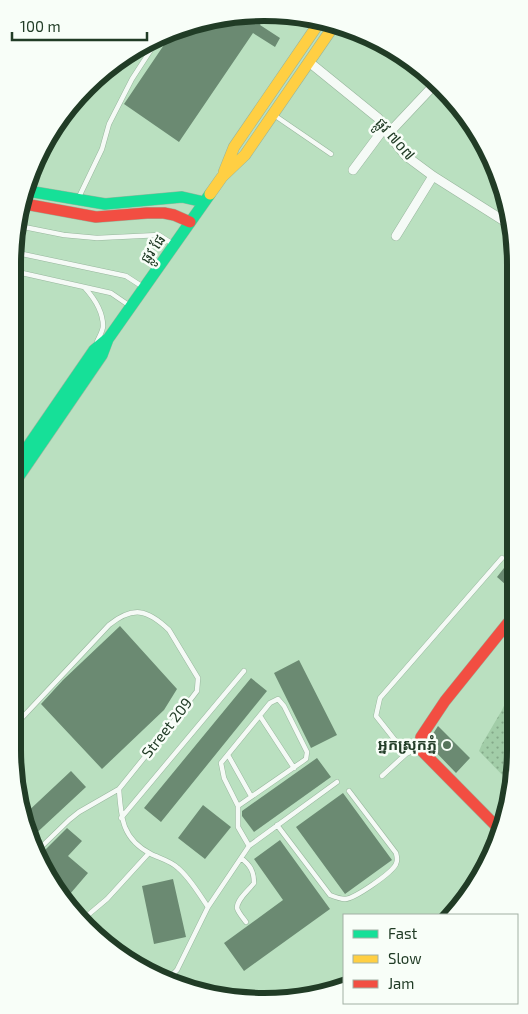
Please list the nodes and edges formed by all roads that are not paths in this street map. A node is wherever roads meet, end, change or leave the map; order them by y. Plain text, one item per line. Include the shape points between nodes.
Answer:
1 (316, 27) edge
2 (330, 31) edge
3 (151, 49) edge
4 (309, 62) junction
5 (431, 88) edge
6 (273, 114) junction
7 (387, 131) junction
8 (331, 154) dead end
9 (353, 170) dead end
10 (433, 176) junction
11 (222, 177) junction
12 (32, 192) edge
13 (78, 200) junction
14 (204, 202) junction
15 (29, 205) edge
16 (503, 220) edge
17 (190, 222) junction
18 (24, 227) edge
19 (396, 236) dead end
20 (174, 245) junction
21 (22, 254) edge
22 (21, 274) edge
23 (84, 287) junction
24 (144, 288) junction
25 (131, 306) junction
26 (108, 339) junction
27 (94, 350) junction
28 (21, 456) edge
29 (21, 473) edge
30 (502, 558) dead end
31 (507, 623) edge
32 (244, 671) dead end
33 (260, 716) junction
34 (21, 719) edge
35 (419, 748) junction
36 (406, 754) junction
37 (228, 755) junction
38 (294, 768) junction
39 (382, 776) dead end
40 (337, 782) dead end
41 (119, 789) junction
42 (349, 791) dead end
43 (251, 796) junction
44 (238, 806) junction
45 (121, 818) junction
46 (277, 825) junction
47 (495, 825) edge
48 (249, 846) junction
49 (42, 847) edge
50 (148, 853) junction
51 (241, 858) junction
52 (208, 907) junction
53 (87, 916) edge
54 (246, 922) dead end
55 (172, 975) edge

1 - 11 main road, ផ្លូវ ផែ via 234,146
2 - 4 main road, ផ្លូវ ផែ
3 - 13 lane via 132,78 109,124 102,148
4 - 6 main road, ផ្លូវ ផែ
4 - 7 street, ផ្លូវ ៧០៧ via 378,118
5 - 7 street
6 - 8 lane
6 - 11 main road, ផ្លូវ ផែ via 245,155
7 - 9 street
7 - 10 street, ផ្លូវ ៧០៧ via 406,156
10 - 16 street, ផ្លូវ ៧០៧
10 - 19 street
11 - 14 main road, ផ្លូវ ផែ
12 - 13 main road
13 - 14 main road via 106,204 182,197
14 - 17 main road, ផ្លូវ ផែ
15 - 17 main road via 106,218 165,213
17 - 20 main road, ផ្លូវ ផែ
18 - 20 lane via 97,238 158,235
20 - 24 main road, ផ្លូវ ផែ
21 - 24 lane via 126,276
22 - 23 lane
23 - 25 lane via 111,293
23 - 27 lane via 94,299 103,327
24 - 25 main road, ផ្លូវ ផែ
25 - 26 main road, ផ្លូវ ផែ
26 - 27 main road, ផ្លូវ ផែ
26 - 29 main road, ផ្លូវ ផែ via 102,356
27 - 28 main road, ផ្លូវ ផែ
30 - 36 lane via 380,698 376,716
31 - 35 main road via 444,701 421,737
32 - 45 lane
33 - 37 lane
33 - 38 lane
33 - 38 lane via 270,703 278,699 284,706 307,752 306,759
34 - 41 lane, Street 209 via 117,619 127,613 140,612 155,619 169,630 198,678 196,691
35 - 36 lane
35 - 47 main road
36 - 39 lane
37 - 43 lane
37 - 44 lane via 221,763 224,778
38 - 43 lane
40 - 46 lane
41 - 45 lane
41 - 49 lane via 79,812
42 - 46 lane via 396,853 397,860 395,866 376,883 347,899 330,895
43 - 44 lane
44 - 48 lane via 238,827
45 - 50 lane via 132,841
46 - 48 lane
48 - 51 lane
50 - 52 lane via 177,866
50 - 53 lane via 108,900
51 - 52 lane
51 - 54 lane via 252,869 254,879 237,906
52 - 55 lane

